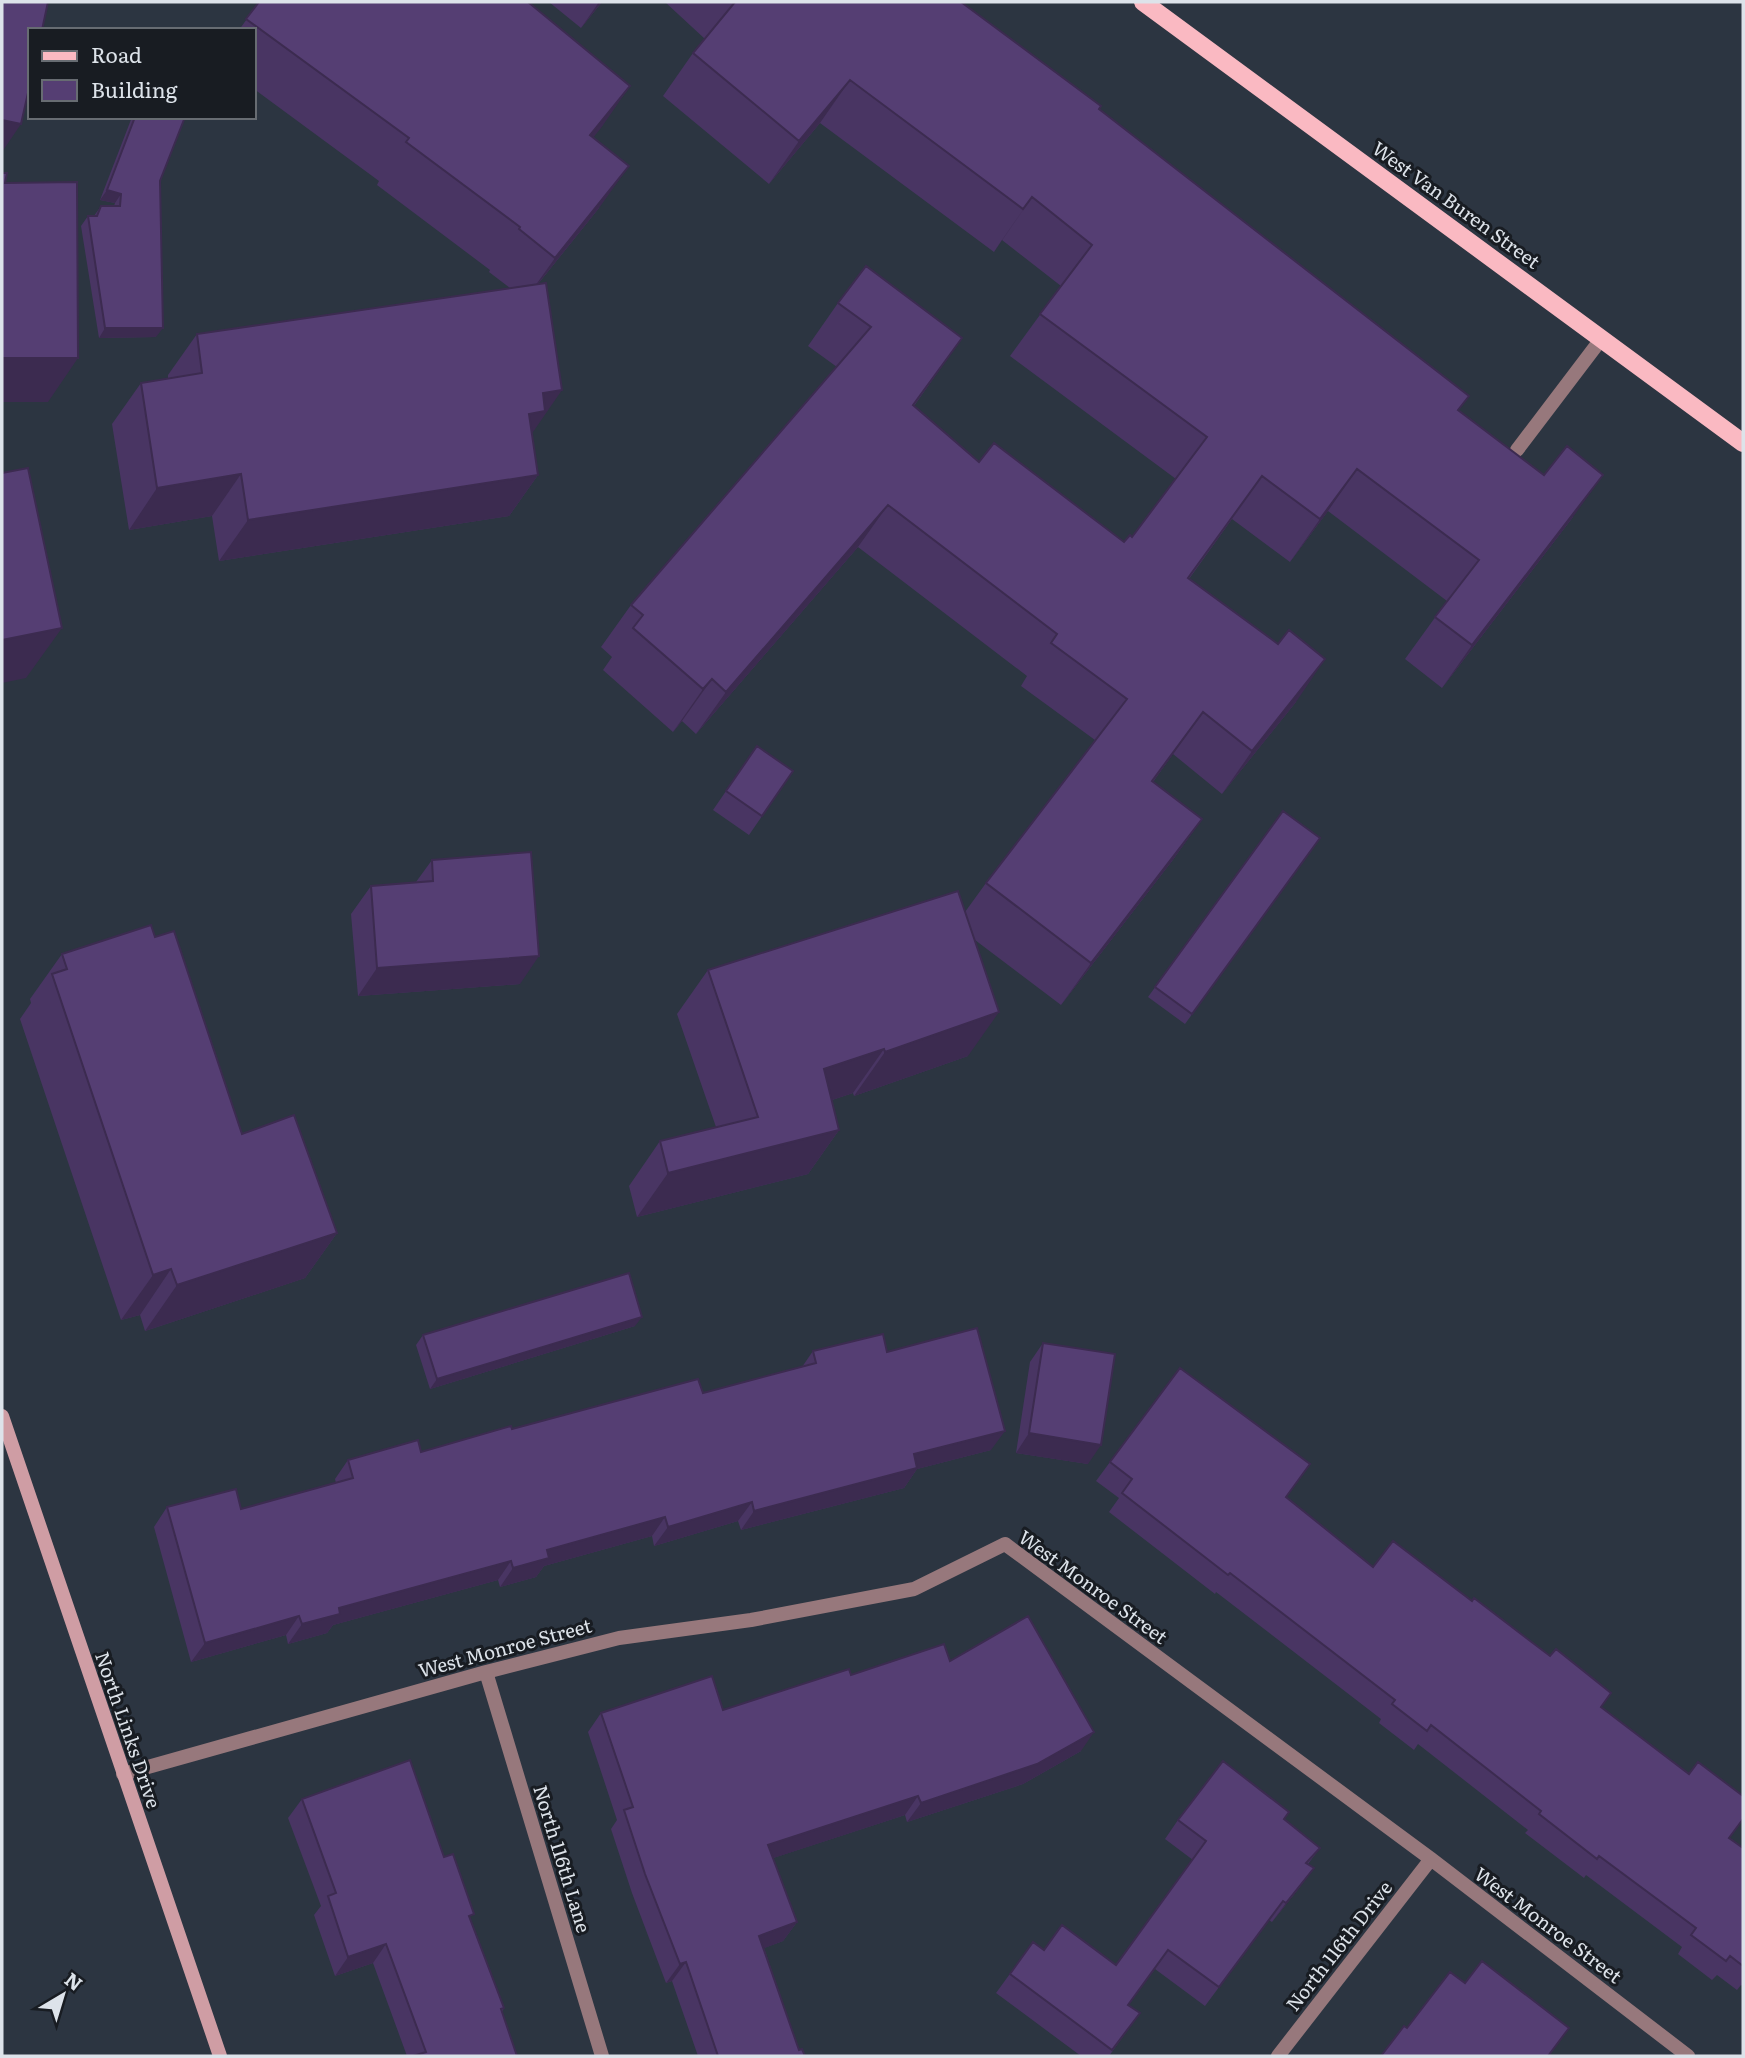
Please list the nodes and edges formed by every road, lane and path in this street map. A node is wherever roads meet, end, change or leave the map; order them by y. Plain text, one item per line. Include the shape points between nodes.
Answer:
1 (1143, 2) edge
2 (1602, 338) junction
3 (1743, 443) edge
4 (1517, 450) dead end
5 (2, 1416) edge
6 (486, 1672) junction
7 (123, 1774) junction
8 (1431, 1859) junction
9 (220, 2056) edge
10 (602, 2056) edge
11 (1278, 2056) edge
12 (1688, 2056) edge

1 - 2 main road, West Van Buren Street
2 - 3 main road, West Van Buren Street
2 - 4 street
5 - 7 street, North Links Drive
6 - 7 street, West Monroe Street
6 - 8 street, West Monroe Street via 619,1638 751,1620 914,1589 1005,1544
6 - 10 street, North 116th Lane
7 - 9 street, North Links Drive
8 - 11 street, North 116th Drive
8 - 12 street, West Monroe Street

